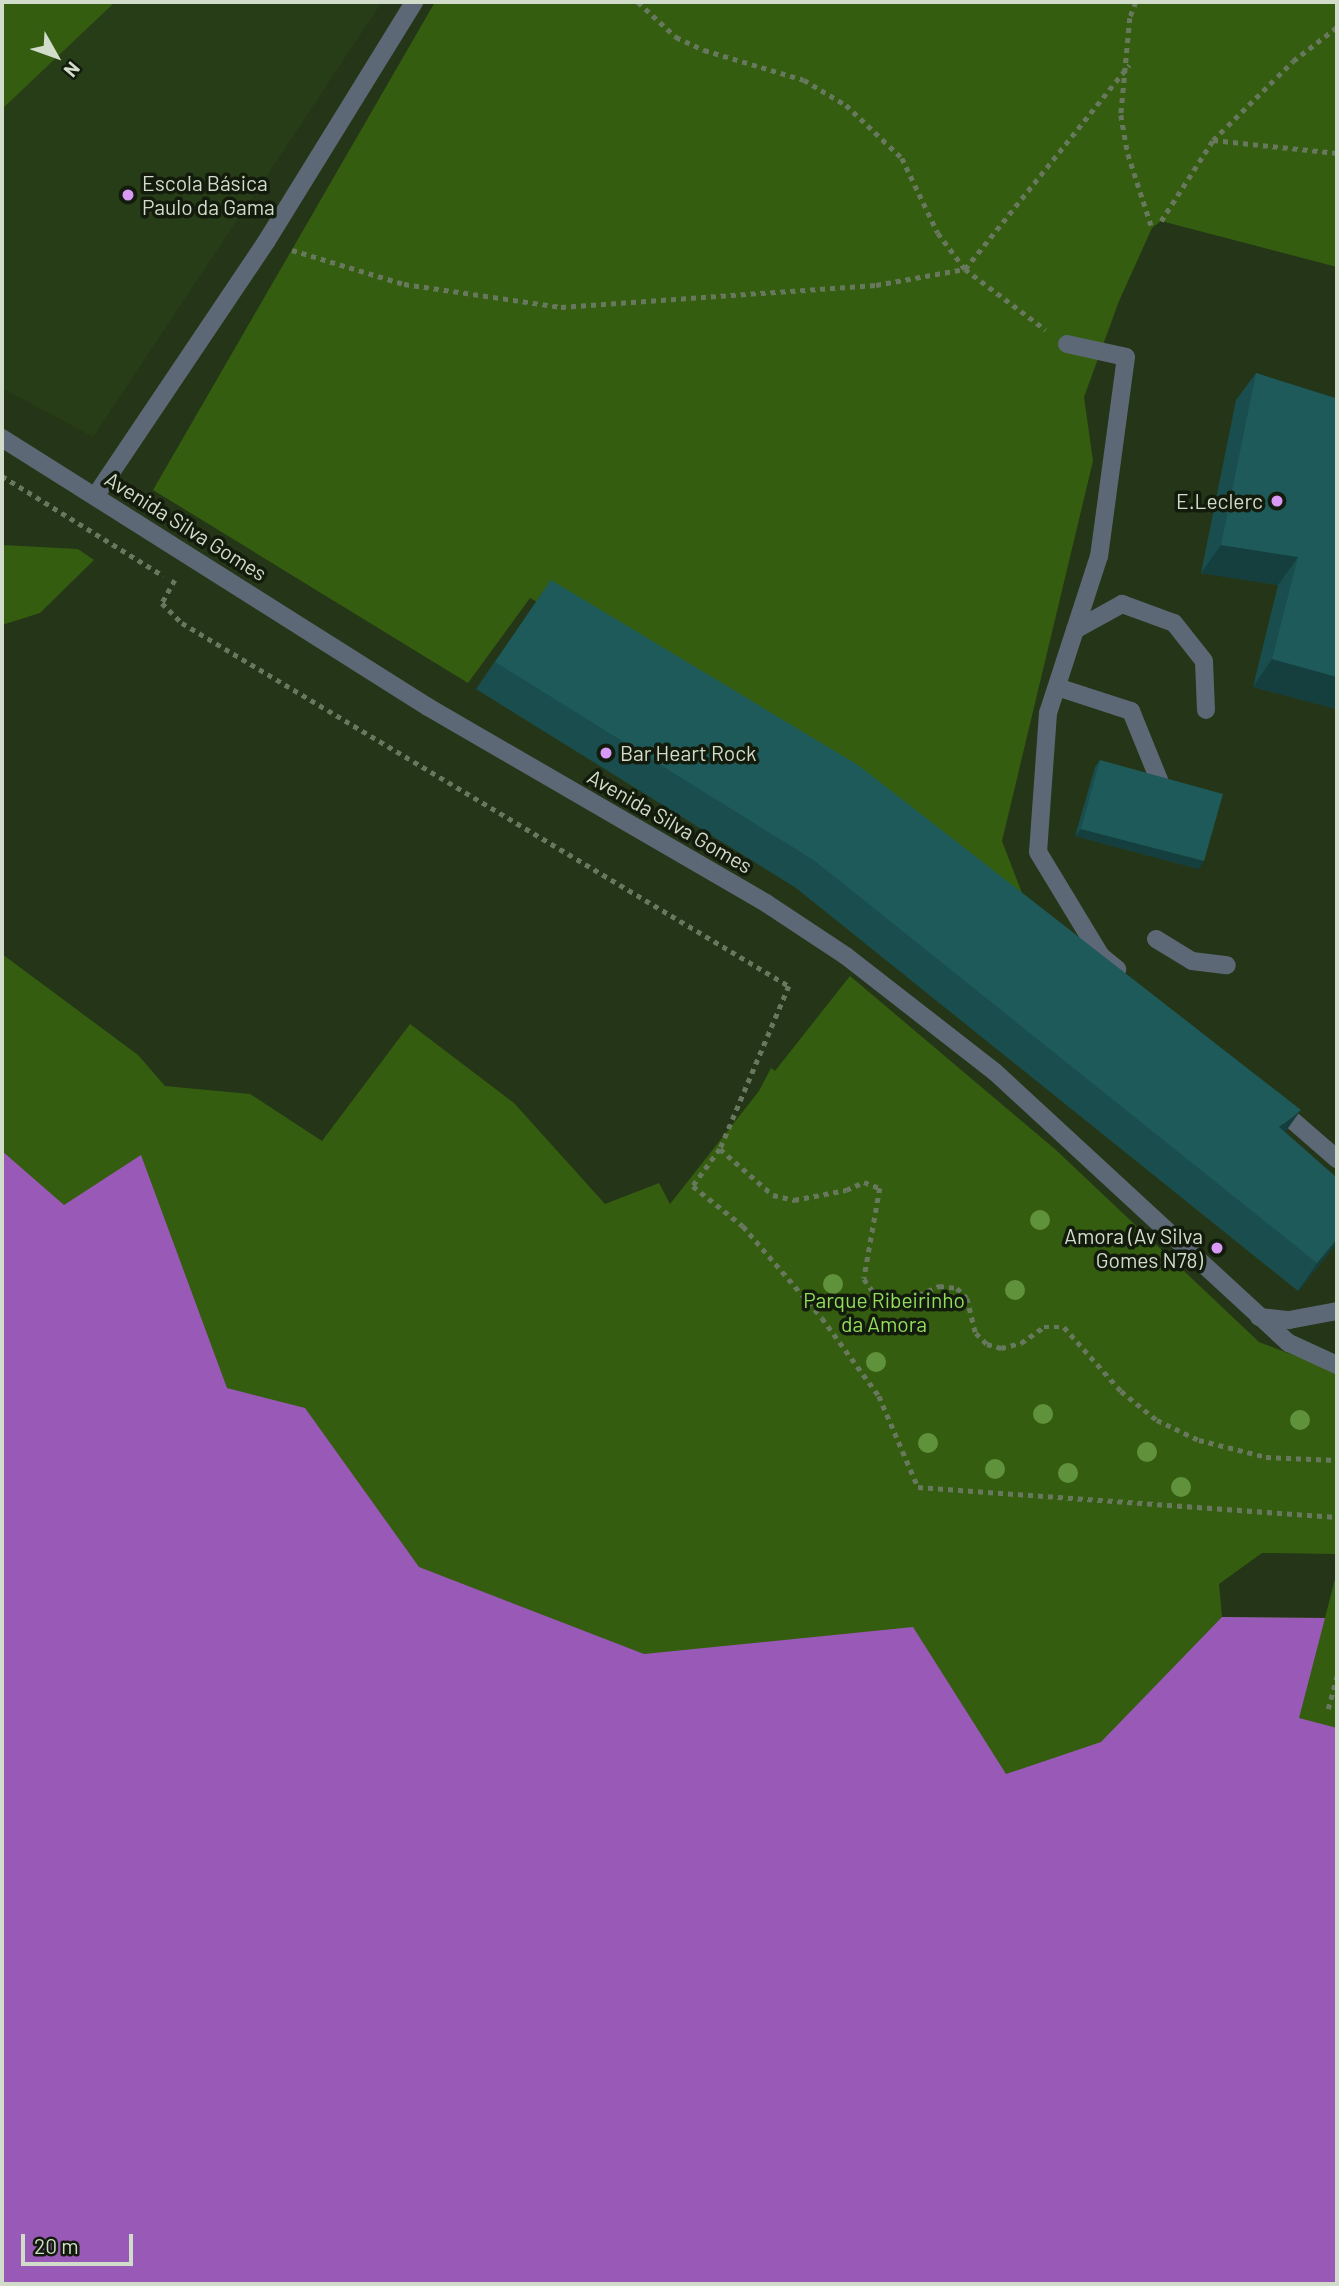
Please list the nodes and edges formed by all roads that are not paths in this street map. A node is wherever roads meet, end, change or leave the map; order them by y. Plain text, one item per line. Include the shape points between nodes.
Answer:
1 (414, 2) edge
2 (1067, 344) road end
3 (2, 438) edge
4 (96, 495) junction
5 (1075, 630) junction
6 (1057, 687) junction
7 (1206, 710) dead end
8 (1173, 814) edge
9 (1156, 939) dead end
10 (1227, 965) dead end
11 (1129, 980) edge
12 (1264, 1095) edge
13 (1337, 1159) edge
14 (1337, 1311) edge
15 (1259, 1317) junction
16 (1337, 1365) edge

1 - 4 street via 266,242
2 - 5 street via 1126,357 1099,556
3 - 4 street, Avenida Silva Gomes
4 - 15 street, Avenida Silva Gomes via 428,707 766,903 846,956 995,1072
5 - 6 street
5 - 7 street via 1122,604 1174,622 1204,661
6 - 8 street via 1131,711
6 - 11 street via 1048,713 1038,852 1101,956
9 - 10 street via 1192,961
12 - 13 street
14 - 15 street via 1289,1320
15 - 16 street, Avenida Silva Gomes via 1289,1343

